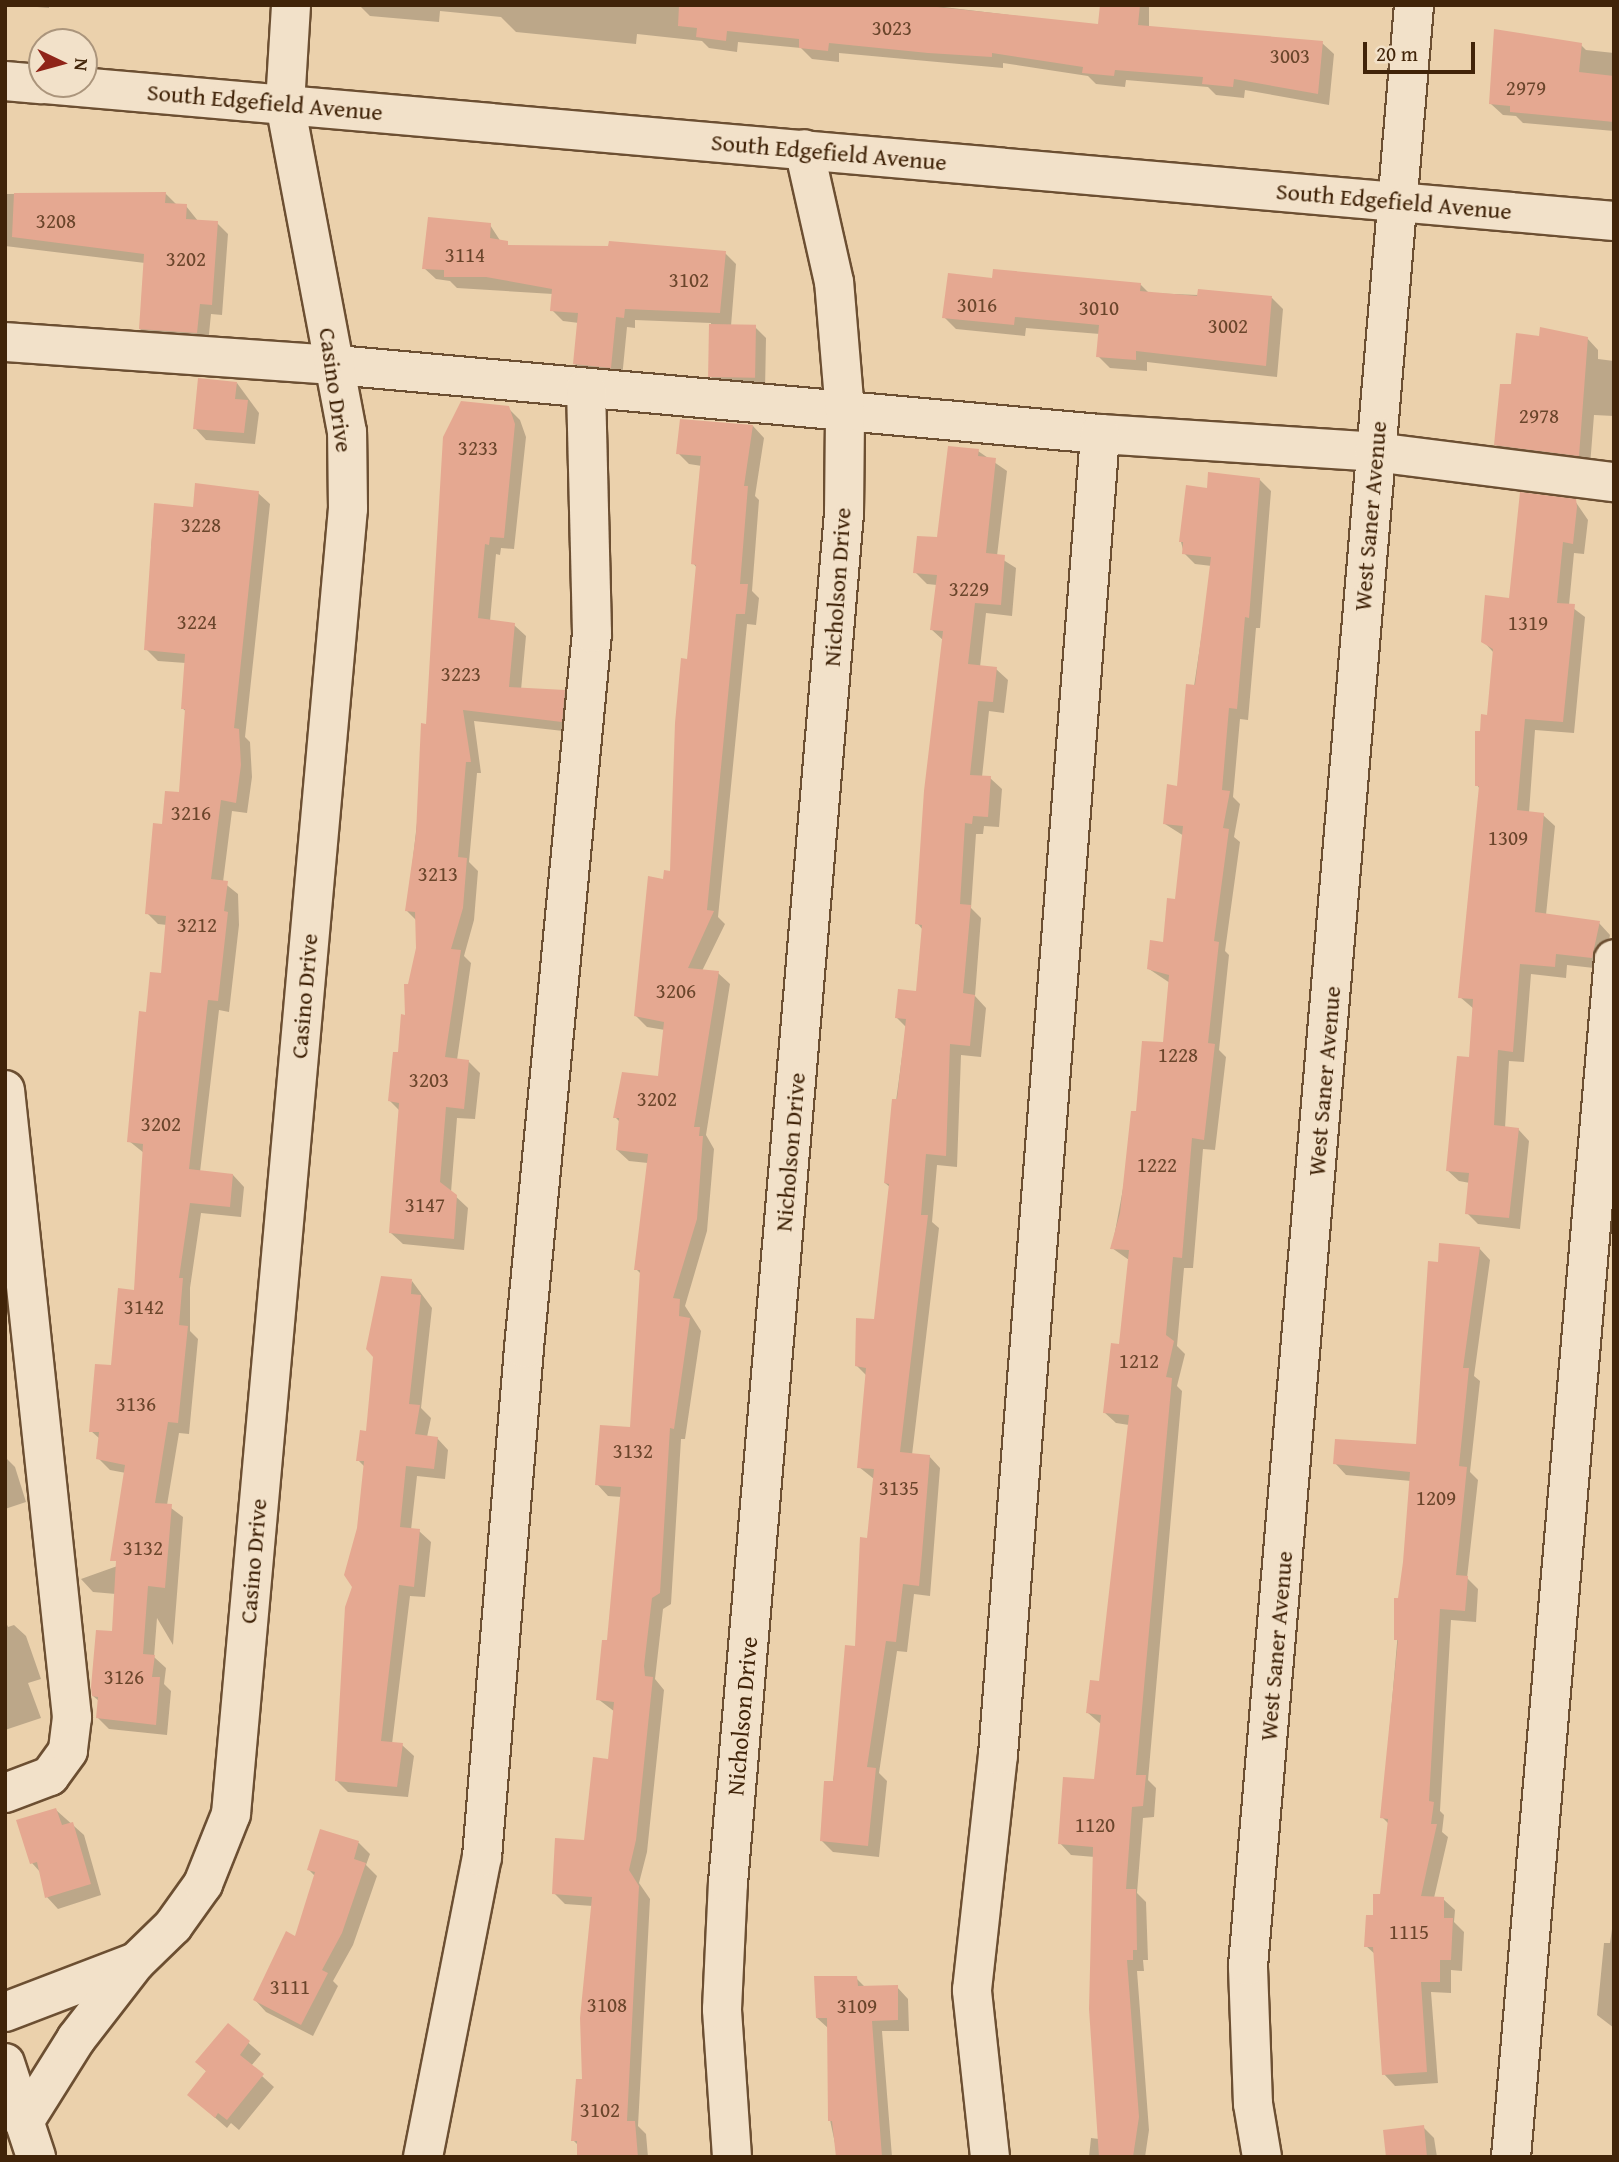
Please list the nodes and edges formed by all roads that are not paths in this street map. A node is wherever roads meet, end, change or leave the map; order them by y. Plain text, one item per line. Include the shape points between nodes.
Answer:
1 (291, 5) edge
2 (1414, 5) edge
3 (5, 81) edge
4 (28, 83) edge
5 (98, 89) edge
6 (285, 104) junction
7 (804, 149) junction
8 (1397, 202) junction
9 (1614, 221) edge
10 (5, 342) edge
11 (335, 365) junction
12 (586, 388) junction
13 (845, 412) junction
14 (1100, 435) junction
15 (1376, 452) junction
16 (1614, 482) edge
17 (1614, 959) edge
18 (5, 1090) edge
19 (5, 1793) edge
20 (136, 1962) junction
21 (5, 2012) edge
22 (5, 2063) edge
23 (30, 2139) edge
24 (423, 2157) edge
25 (732, 2157) edge
26 (990, 2157) edge
27 (1262, 2157) edge
28 (1511, 2157) edge

1 - 6 street, Casino Drive
2 - 8 street, West Saner Avenue
3 - 4 street, South Edgefield Avenue
5 - 6 street, South Edgefield Avenue
6 - 7 street, South Edgefield Avenue
6 - 11 street, Casino Drive
7 - 8 street, South Edgefield Avenue
7 - 13 street, Nicholson Drive via 834,282
8 - 9 street, South Edgefield Avenue
8 - 15 street, West Saner Avenue
10 - 11 street
11 - 12 street
11 - 20 street, Casino Drive via 347,432 348,509 231,1814 203,1884 173,1926
12 - 13 street
12 - 24 street via 593,633 524,1348 482,1857
13 - 14 street
13 - 25 street, Nicholson Drive via 843,527 728,1883 722,2009
14 - 15 street
14 - 26 street via 998,1755 972,1990
15 - 16 street
15 - 27 street, West Saner Avenue via 1248,1966 1254,2105
17 - 28 street
18 - 19 street via 72,1717 68,1751 50,1776
20 - 21 street, Casino Drive
20 - 23 street, Casino Drive via 76,2039
22 - 23 street

